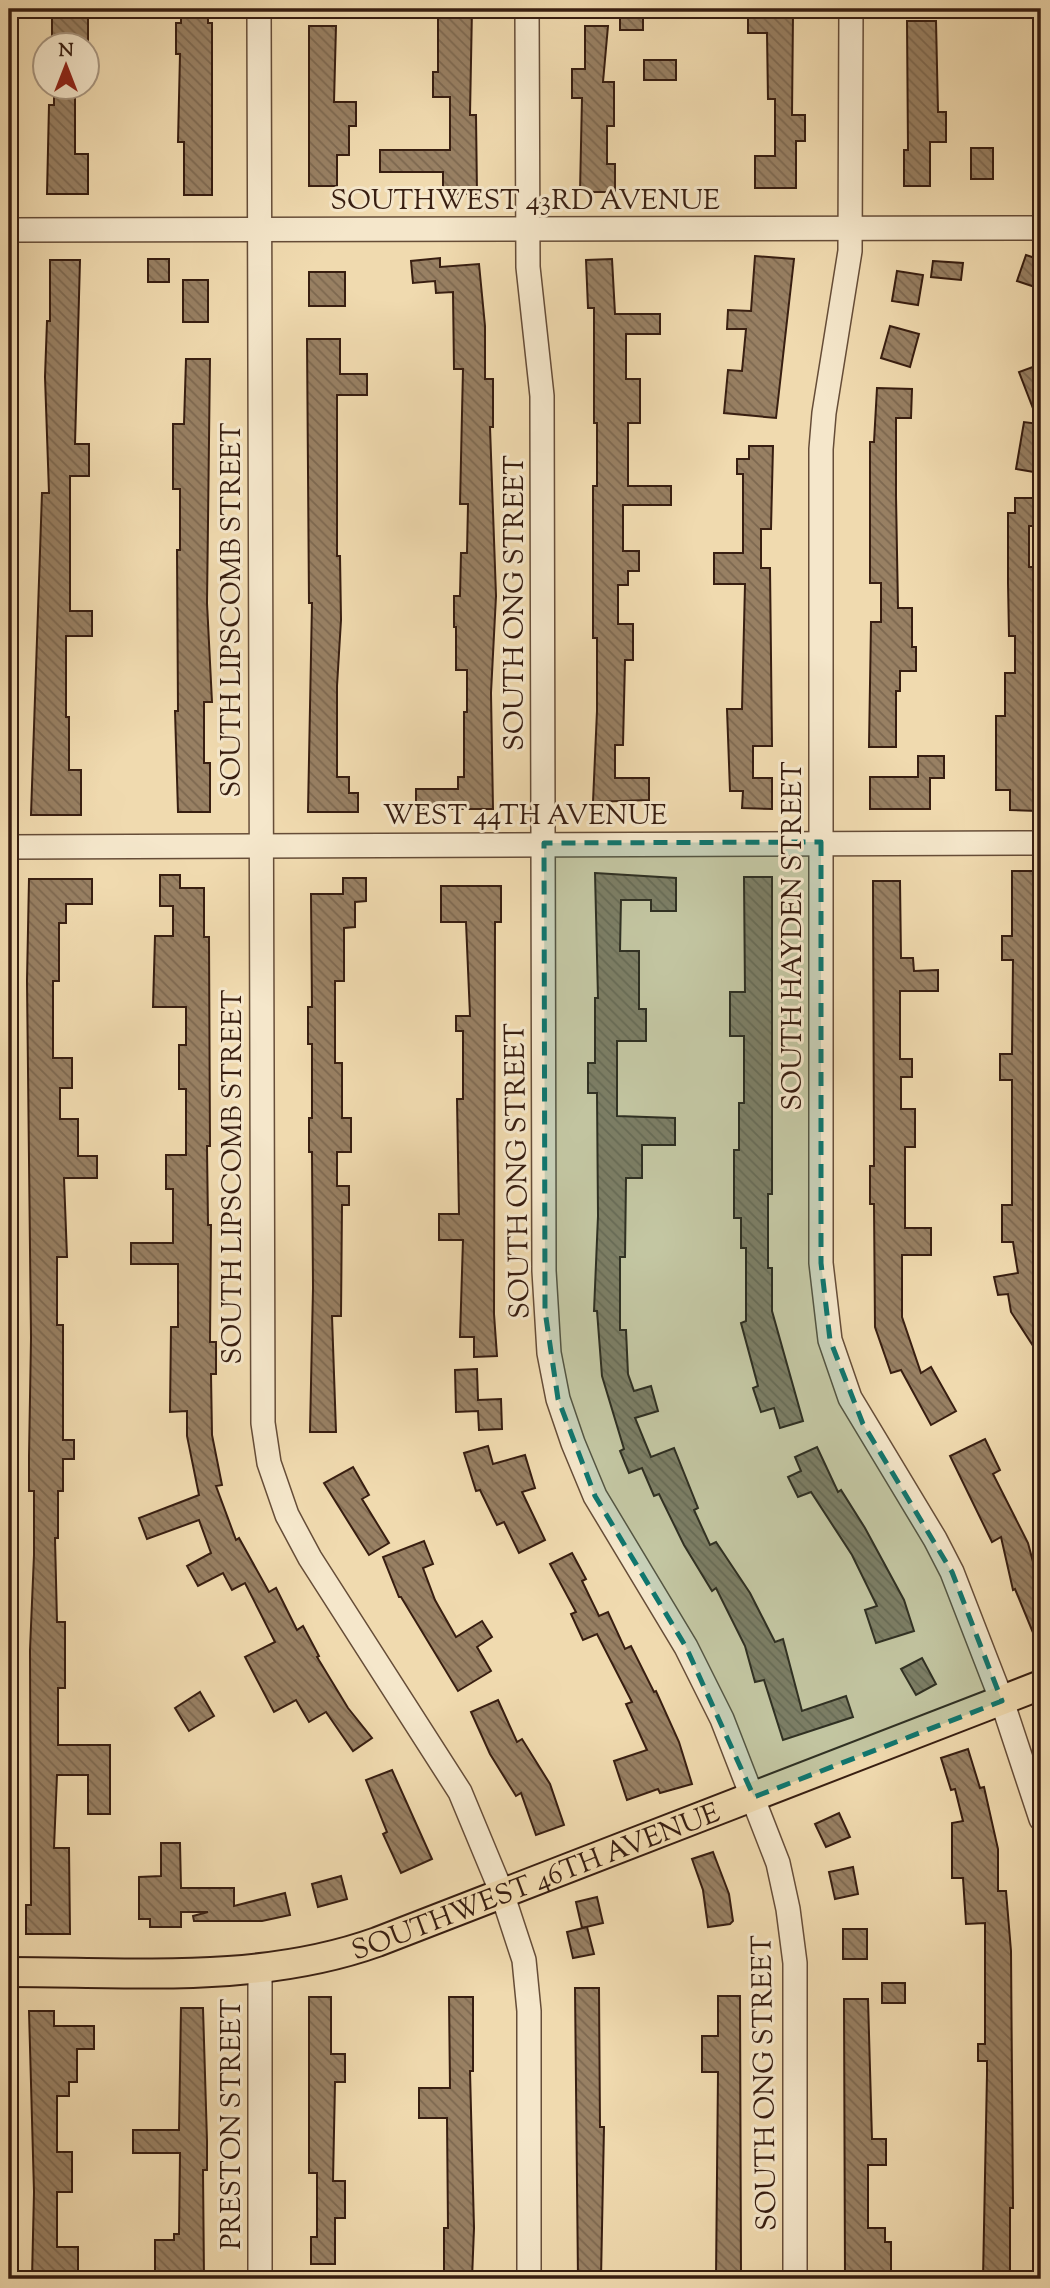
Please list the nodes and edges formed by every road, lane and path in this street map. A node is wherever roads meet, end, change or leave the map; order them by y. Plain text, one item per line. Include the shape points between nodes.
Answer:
1 (259, 9) edge
2 (527, 9) edge
3 (851, 9) edge
4 (526, 228) junction
5 (850, 228) junction
6 (1041, 228) edge
7 (9, 230) edge
8 (259, 230) junction
9 (821, 842) junction
10 (544, 843) junction
11 (1041, 843) edge
12 (260, 844) junction
13 (9, 847) edge
14 (1041, 1685) edge
15 (1002, 1701) junction
16 (754, 1797) junction
17 (1041, 1819) edge
18 (502, 1893) junction
19 (260, 1969) junction
20 (9, 1972) edge
21 (260, 2279) edge
22 (529, 2279) edge
23 (795, 2279) edge

1 - 8 street, SOUTH LIPSCOMB STREET
2 - 4 street, SOUTH ONG STREET
3 - 5 street, SOUTH HAYDEN STREET
4 - 5 street, SOUTHWEST 43RD AVENUE
4 - 8 street, SOUTHWEST 43RD AVENUE
4 - 10 street, SOUTH ONG STREET via 542,396
5 - 6 street, SOUTHWEST 43RD AVENUE
5 - 9 street, SOUTH HAYDEN STREET via 848,272 821,449
7 - 8 street, SOUTHWEST 43RD AVENUE
8 - 12 street, SOUTH LIPSCOMB STREET
9 - 10 street, WEST 44TH AVENUE
9 - 11 street, WEST 44TH AVENUE
9 - 15 street, SOUTH HAYDEN STREET via 821,1263 830,1339 863,1424 952,1572
10 - 12 street, WEST 44TH AVENUE
10 - 16 street, SOUTH ONG STREET via 544,1284 558,1399 595,1496 686,1647
12 - 13 street, WEST 44TH AVENUE
12 - 18 street, SOUTH LIPSCOMB STREET via 261,1386 270,1463 287,1514 310,1558 460,1792
14 - 15 main road, SOUTHWEST 46TH AVENUE
15 - 16 main road, SOUTHWEST 46TH AVENUE
15 - 17 street, SOUTH HAYDEN STREET
16 - 18 main road, SOUTHWEST 46TH AVENUE
16 - 23 street, SOUTH ONG STREET via 778,1863 795,1963
18 - 19 main road, SOUTHWEST 46TH AVENUE via 363,1947
18 - 22 street, SOUTH LIPSCOMB STREET via 524,1960 529,2011
19 - 20 main road, SOUTHWEST 46TH AVENUE
19 - 21 street, PRESTON STREET

